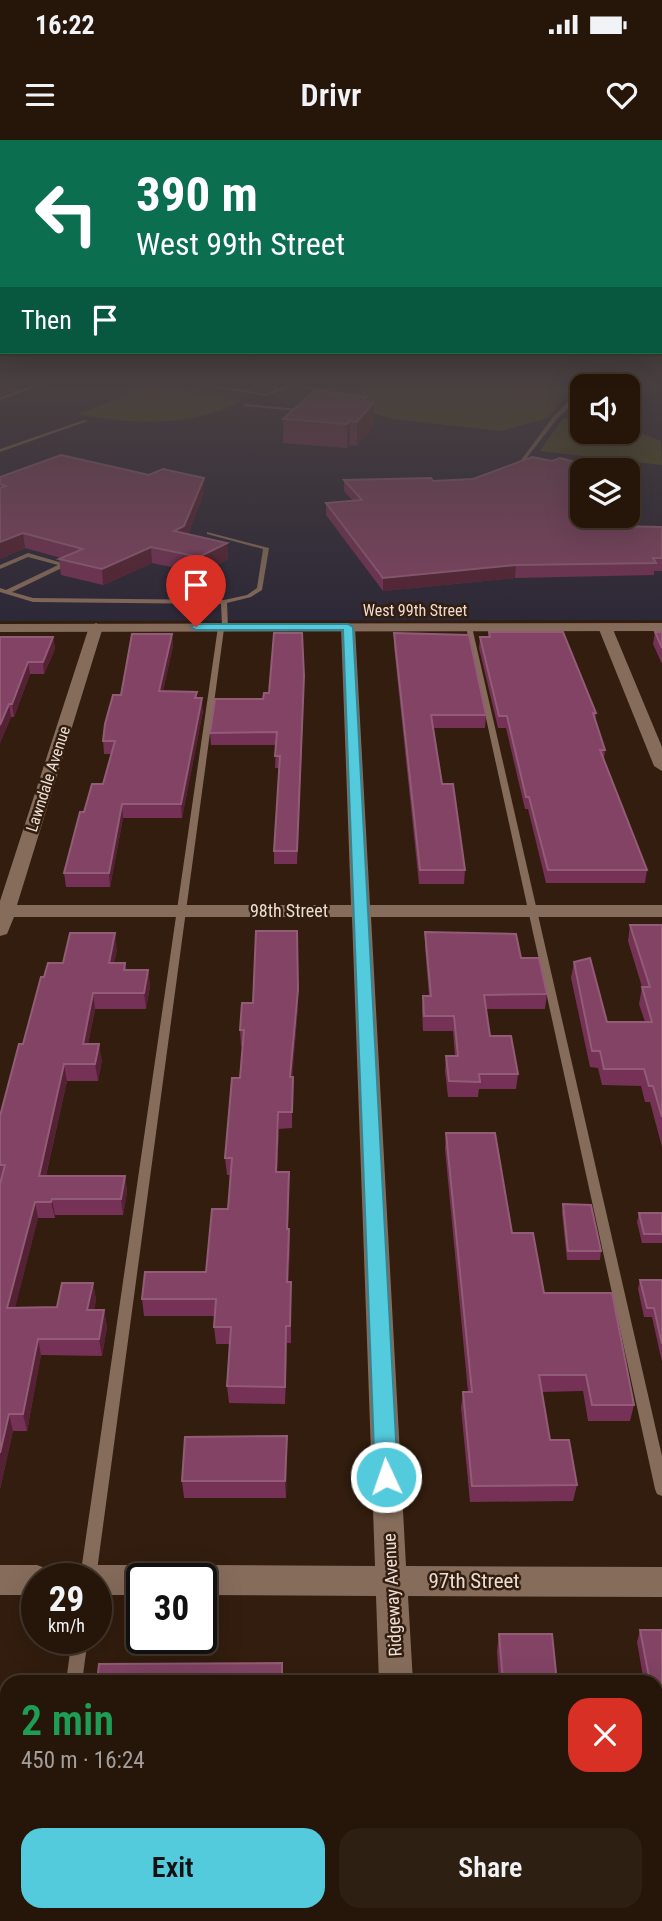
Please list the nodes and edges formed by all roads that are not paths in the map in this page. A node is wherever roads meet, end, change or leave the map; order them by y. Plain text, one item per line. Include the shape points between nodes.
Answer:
1 (209, 533) dead end
2 (0, 567) edge
3 (3, 591) edge
4 (224, 601) junction
5 (96, 627) junction
6 (223, 627) junction
7 (348, 627) junction
8 (469, 627) junction
9 (605, 627) junction
10 (662, 627) edge
11 (0, 628) edge
12 (662, 766) edge
13 (361, 910) junction
14 (3, 911) edge
15 (183, 911) junction
16 (532, 911) junction
17 (662, 911) edge
18 (0, 930) edge
19 (662, 1489) edge
20 (91, 1563) edge
21 (0, 1580) edge
22 (21, 1580) edge
23 (217, 1580) edge
24 (391, 1581) junction
25 (662, 1582) edge
26 (78, 1654) edge
27 (75, 1675) edge
28 (396, 1675) edge

1 - 4 lane via 266,548 260,589
2 - 3 lane via 28,555 64,565
3 - 4 lane via 33,600
4 - 6 lane
5 - 6 street, West 99th Street
5 - 11 street, West 99th Street
5 - 14 street, Lawndale Avenue
6 - 7 street, West 99th Street
6 - 15 lane
7 - 8 street, West 99th Street
7 - 13 street, Ridgeway Avenue
8 - 9 street, West 99th Street
8 - 16 lane
9 - 10 street, West 99th Street
9 - 12 street
13 - 15 street, 98th Street
13 - 16 street, 98th Street
13 - 24 street, Ridgeway Avenue
14 - 15 street, 98th Street
14 - 18 street, Lawndale Avenue
15 - 20 lane
16 - 17 street, 98th Street
16 - 19 lane
21 - 22 street
23 - 24 street, 97th Street
24 - 25 street, 97th Street
24 - 28 street, Ridgeway Avenue
26 - 27 lane

